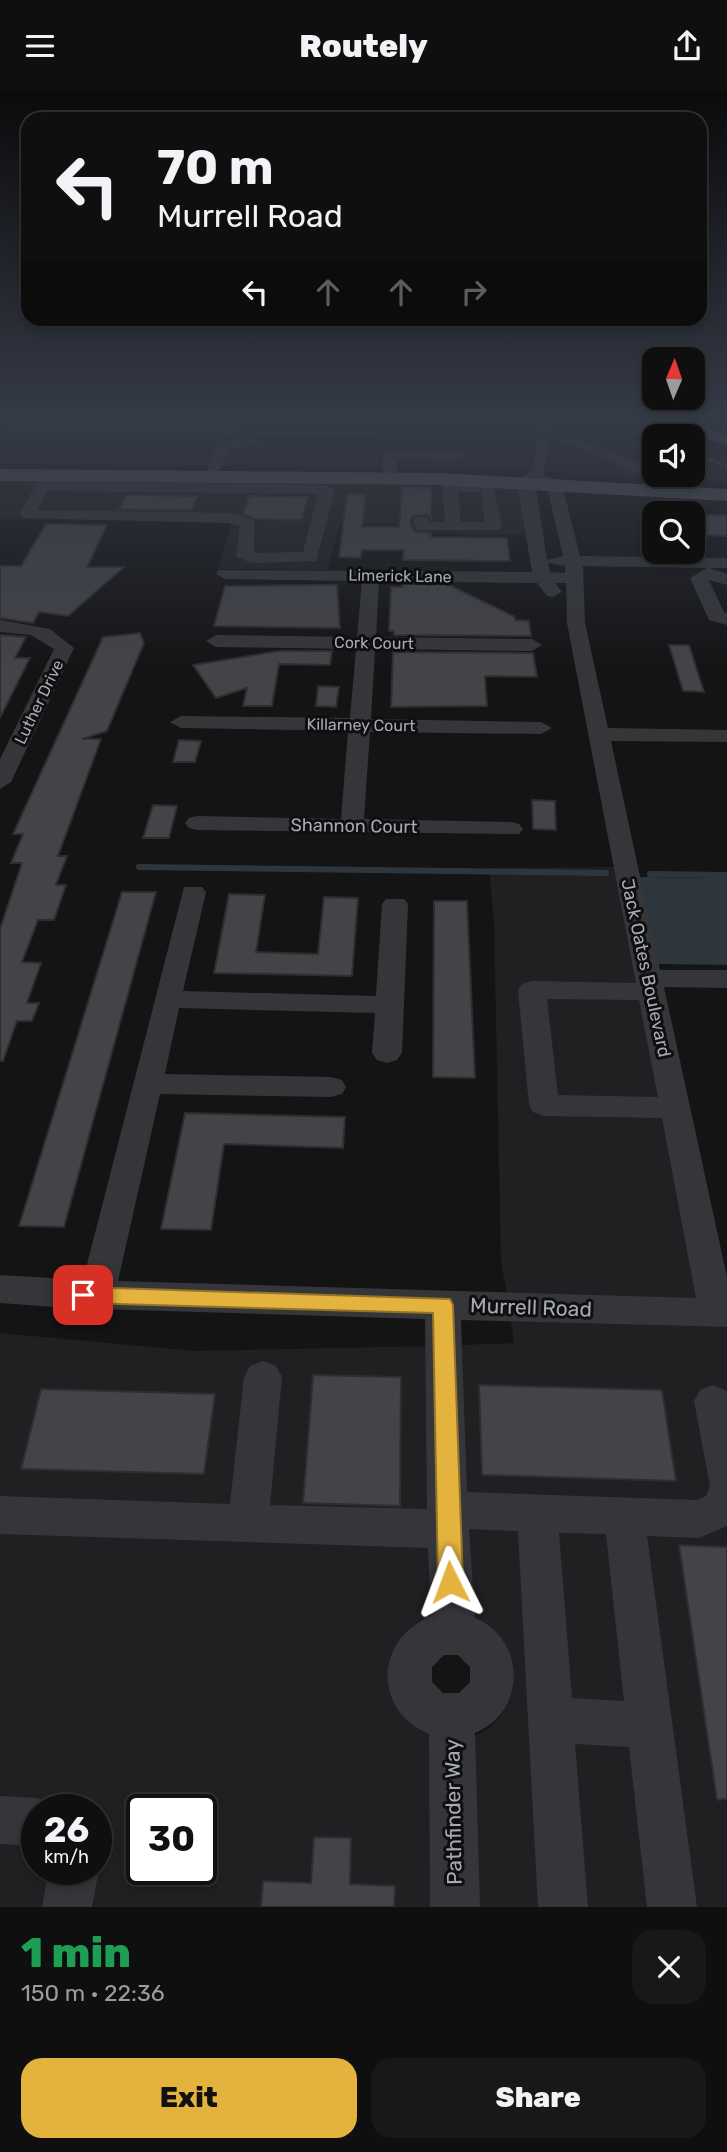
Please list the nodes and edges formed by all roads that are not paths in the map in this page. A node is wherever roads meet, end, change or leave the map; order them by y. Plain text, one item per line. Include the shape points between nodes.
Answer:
1 (35, 501) edge
2 (324, 501) edge
3 (451, 501) edge
4 (496, 501) edge
5 (523, 501) edge
6 (558, 501) edge
7 (421, 520) dead end
8 (453, 527) junction
9 (514, 527) junction
10 (564, 528) junction
11 (727, 563) edge
12 (706, 568) junction
13 (541, 569) junction
14 (574, 570) junction
15 (225, 574) dead end
16 (371, 576) junction
17 (727, 580) edge
18 (727, 619) edge
19 (576, 622) junction
20 (0, 626) edge
21 (216, 641) dead end
22 (365, 643) junction
23 (532, 645) dead end
24 (181, 722) dead end
25 (359, 725) junction
26 (541, 728) dead end
27 (599, 734) junction
28 (727, 736) edge
29 (0, 782) edge
30 (197, 823) dead end
31 (352, 825) junction
32 (511, 829) dead end
33 (193, 892) dead end
34 (396, 904) dead end
35 (727, 979) edge
36 (650, 985) junction
37 (167, 999) junction
38 (390, 1005) junction
39 (387, 1053) dead end
40 (147, 1084) junction
41 (331, 1087) dead end
42 (675, 1108) junction
43 (0, 1289) edge
44 (97, 1295) junction
45 (443, 1305) junction
46 (722, 1313) edge
47 (263, 1377) dead end
48 (713, 1401) dead end
49 (727, 1480) edge
50 (727, 1493) edge
51 (537, 1513) junction
52 (0, 1515) edge
53 (624, 1517) junction
54 (447, 1520) junction
55 (248, 1523) junction
56 (454, 1634) junction
57 (452, 1718) junction
58 (551, 1720) junction
59 (649, 1725) junction
60 (0, 1820) edge
61 (21, 1821) edge
62 (71, 1885) edge
63 (67, 1907) edge
64 (455, 1907) edge
65 (563, 1907) edge
66 (672, 1907) edge

1 - 2 street via 29,515 229,518 248,523 245,556 251,558 310,557
3 - 8 street
4 - 9 street
5 - 9 street, Jack Oates Boulevard
6 - 10 street, Jack Oates Boulevard
7 - 8 street via 422,527
8 - 9 street
9 - 10 street
9 - 13 street, Jack Oates Boulevard
10 - 14 street, Jack Oates Boulevard
11 - 12 street, Limerick Lane
12 - 14 street, Limerick Lane
12 - 17 street
12 - 18 street via 699,578 716,616
13 - 14 street, Limerick Lane
13 - 16 street, Limerick Lane
13 - 19 street, Jack Oates Boulevard
14 - 19 street, Jack Oates Boulevard
15 - 16 street, Limerick Lane
16 - 22 street
19 - 27 street, Jack Oates Boulevard
20 - 29 street, Luther Drive via 53,635 64,648
21 - 22 street, Cork Court
22 - 23 street, Cork Court
22 - 25 street
24 - 25 street, Killarney Court
25 - 26 street, Killarney Court
25 - 31 street
27 - 28 street
27 - 36 street, Jack Oates Boulevard
30 - 31 street, Shannon Court
31 - 32 street, Shannon Court
33 - 37 street
34 - 38 street
35 - 36 street
36 - 42 street, Jack Oates Boulevard
36 - 42 street via 532,990 544,1105
37 - 38 street
37 - 40 street
38 - 39 street
40 - 41 street
40 - 44 street
42 - 46 street, Jack Oates Boulevard
43 - 44 street, Murrell Road
44 - 45 street, Murrell Road
45 - 46 street, Murrell Road
45 - 54 street
47 - 55 street
48 - 49 street
50 - 53 street via 720,1509 699,1519
51 - 53 street
51 - 54 street
51 - 58 street
52 - 55 street
53 - 59 street
54 - 55 street
54 - 56 street
56 - 57 street, Pathfinder Way via 479,1645 493,1670 493,1685 479,1708
56 - 57 street, Pathfinder Way via 428,1639 418,1647 409,1671 411,1685 426,1708
57 - 64 street, Pathfinder Way
58 - 59 street
58 - 65 street
59 - 66 street
60 - 61 street
62 - 63 street

